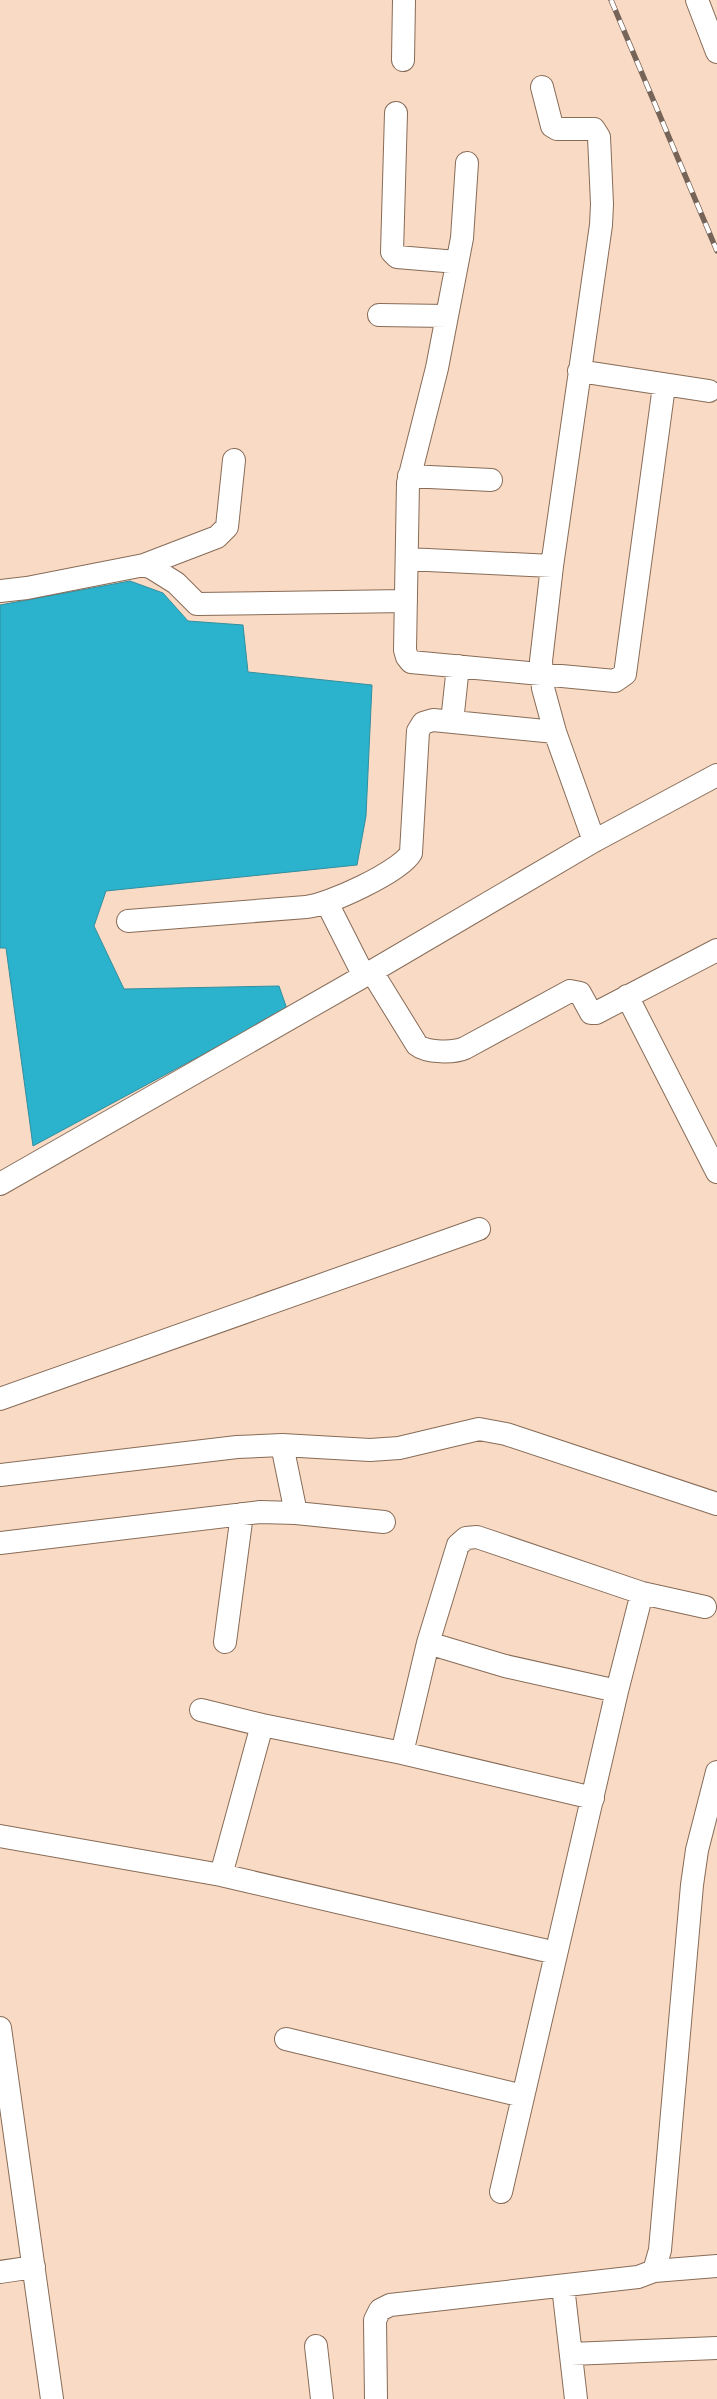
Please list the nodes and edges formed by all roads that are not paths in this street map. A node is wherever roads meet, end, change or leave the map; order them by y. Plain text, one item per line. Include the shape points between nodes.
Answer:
1 (404, 0) edge
2 (697, 0) edge
3 (717, 52) edge
4 (404, 60) dead end
5 (542, 86) dead end
6 (396, 113) dead end
7 (467, 163) dead end
8 (457, 262) junction
9 (379, 315) dead end
10 (447, 316) junction
11 (579, 371) junction
12 (664, 386) junction
13 (709, 391) dead end
14 (234, 460) dead end
15 (410, 476) junction
16 (491, 480) dead end
17 (407, 559) junction
18 (144, 565) junction
19 (552, 566) junction
20 (0, 591) edge
21 (406, 602) junction
22 (458, 666) junction
23 (541, 674) junction
24 (452, 722) junction
25 (554, 732) junction
26 (717, 775) edge
27 (594, 841) junction
28 (327, 903) junction
29 (128, 921) dead end
30 (717, 950) edge
31 (368, 974) junction
32 (627, 996) junction
33 (717, 1172) edge
34 (0, 1184) edge
35 (479, 1229) dead end
36 (0, 1400) edge
37 (282, 1445) junction
38 (0, 1475) edge
39 (717, 1504) edge
40 (296, 1513) junction
41 (242, 1514) junction
42 (384, 1522) dead end
43 (0, 1543) edge
44 (642, 1593) junction
45 (706, 1607) dead end
46 (225, 1642) dead end
47 (428, 1643) junction
48 (616, 1691) junction
49 (201, 1710) dead end
50 (262, 1725) junction
51 (402, 1753) junction
52 (717, 1772) edge
53 (593, 1798) junction
54 (0, 1836) edge
55 (707, 1851) edge
56 (221, 1875) junction
57 (556, 1953) junction
58 (0, 2028) edge
59 (286, 2039) dead end
60 (523, 2096) junction
61 (501, 2192) dead end
62 (717, 2266) edge
63 (34, 2267) junction
64 (654, 2271) junction
65 (0, 2272) edge
66 (563, 2286) junction
67 (316, 2346) dead end
68 (717, 2348) edge
69 (571, 2354) junction
70 (52, 2399) edge
71 (322, 2399) edge
72 (376, 2399) edge
73 (576, 2399) edge

1 - 4 street
2 - 3 street
5 - 11 street via 552,126 557,129 594,129 599,137 601,225
6 - 8 street via 392,252 397,257
7 - 8 street
8 - 10 street
9 - 10 street
10 - 15 street
11 - 12 street
11 - 19 street
12 - 13 street
12 - 23 street via 624,674 615,681
14 - 18 street via 227,527 223,533
15 - 16 street
15 - 17 street
17 - 19 street
17 - 21 street
18 - 20 street
18 - 21 street via 176,583 197,604
19 - 23 street
21 - 22 street via 407,657 411,662
22 - 23 street
22 - 24 street
23 - 25 street
24 - 25 street
24 - 28 street via 433,720 424,723 418,731 412,853 408,859
25 - 27 street
26 - 27 street
27 - 31 street
28 - 29 street
28 - 31 street
30 - 32 street
31 - 32 street via 417,1045 453,1051 465,1048 570,991 580,993 591,1013
31 - 34 street
32 - 33 street
35 - 36 street
37 - 38 street via 229,1448
37 - 39 street via 370,1450 399,1448 479,1429 506,1434
37 - 40 street
40 - 41 street
40 - 42 street
41 - 43 street
41 - 46 street
44 - 45 street
44 - 47 street via 477,1537 466,1538 458,1544
44 - 48 street
47 - 48 street via 505,1666
47 - 51 street
48 - 53 street
49 - 50 street
50 - 51 street
50 - 56 street
51 - 53 street
52 - 55 street
53 - 57 street
54 - 56 street
55 - 64 street via 692,1886 660,2250
56 - 57 street
57 - 60 street
58 - 63 street
59 - 60 street
60 - 61 street
62 - 64 street
63 - 65 street
63 - 70 street
64 - 66 street via 638,2278
66 - 69 street
66 - 72 street via 390,2305 380,2310 375,2320
67 - 71 street
68 - 69 street
69 - 73 street

